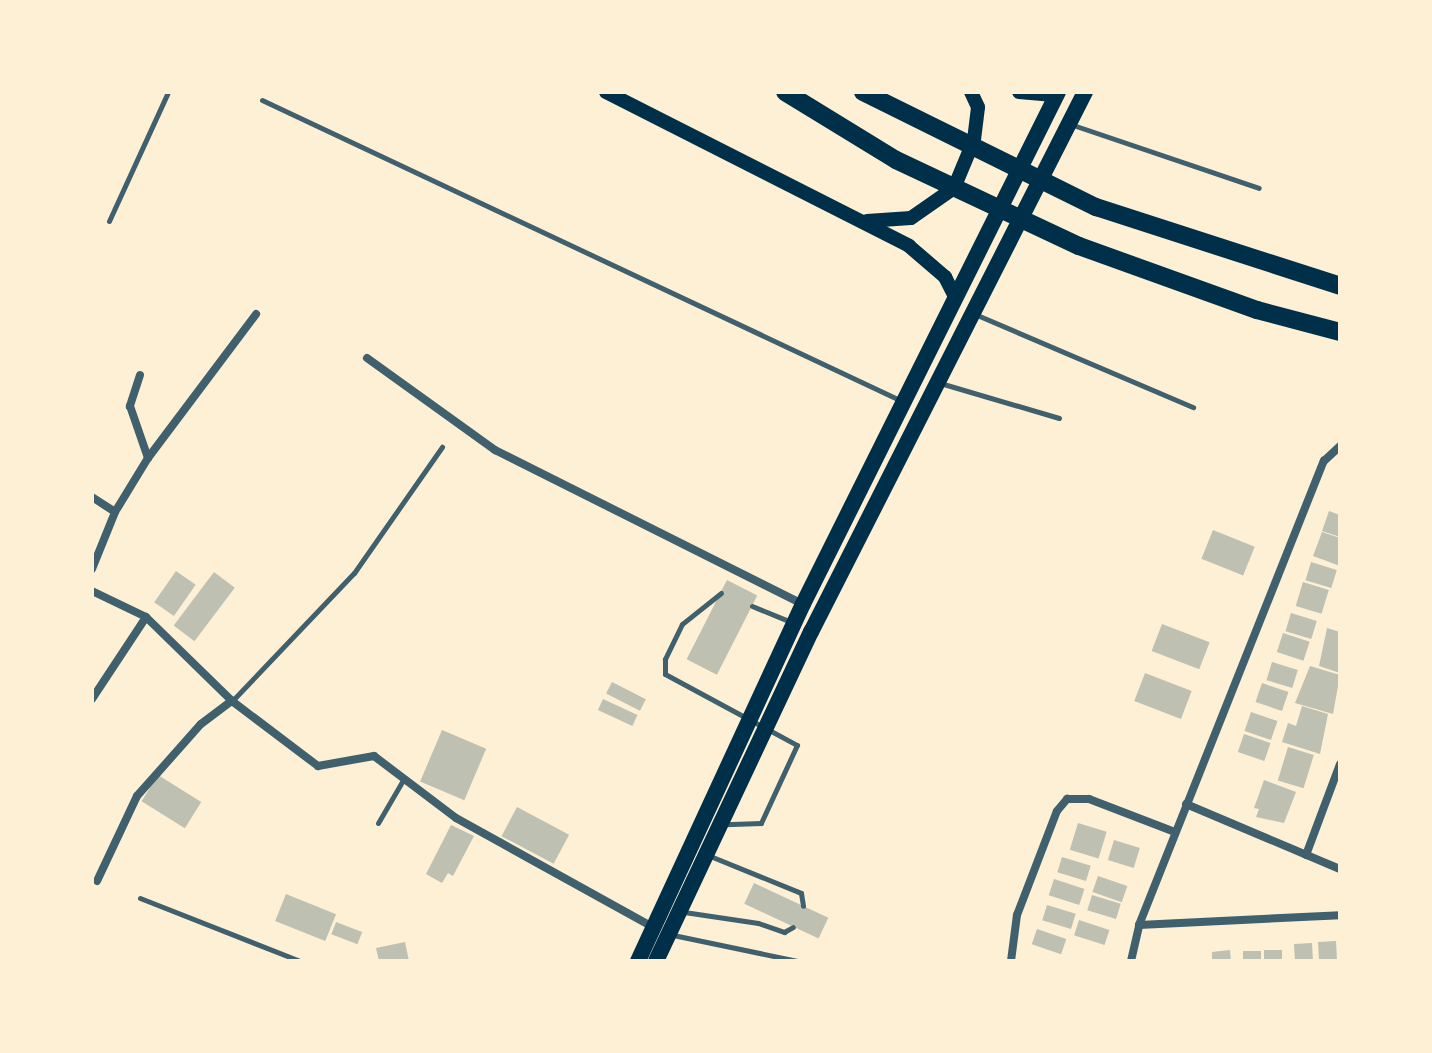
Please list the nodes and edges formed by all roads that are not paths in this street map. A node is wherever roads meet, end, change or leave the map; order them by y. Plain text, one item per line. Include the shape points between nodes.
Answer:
1 (168, 92) edge
2 (606, 92) edge
3 (785, 92) edge
4 (863, 92) edge
5 (971, 92) edge
6 (1019, 92) edge
7 (1085, 92) edge
8 (1058, 94) edge
9 (262, 100) dead end
10 (1068, 123) junction
11 (1259, 188) dead end
12 (859, 220) junction
13 (109, 221) dead end
14 (1340, 286) edge
15 (955, 297) junction
16 (970, 311) junction
17 (256, 314) dead end
18 (1340, 332) edge
19 (367, 358) dead end
20 (140, 375) dead end
21 (935, 381) junction
22 (903, 402) junction
23 (1193, 407) dead end
24 (1059, 418) dead end
25 (442, 447) dead end
26 (1338, 447) edge
27 (148, 458) junction
28 (92, 497) edge
29 (115, 512) junction
30 (92, 569) edge
31 (92, 591) edge
32 (721, 593) dead end
33 (803, 604) junction
34 (752, 606) dead end
35 (146, 617) junction
36 (794, 623) junction
37 (811, 632) junction
38 (92, 699) edge
39 (232, 701) junction
40 (747, 722) junction
41 (764, 730) junction
42 (1340, 764) edge
43 (403, 780) junction
44 (1186, 804) junction
45 (378, 823) dead end
46 (720, 824) junction
47 (1175, 832) junction
48 (705, 855) junction
49 (1306, 855) junction
50 (1340, 869) edge
51 (97, 881) dead end
52 (140, 898) dead end
53 (803, 906) dead end
54 (679, 911) junction
55 (1340, 915) edge
56 (1139, 925) junction
57 (793, 927) dead end
58 (661, 931) junction
59 (300, 961) edge
60 (638, 961) edge
61 (656, 961) edge
62 (797, 961) edge
63 (1011, 961) edge
64 (1131, 961) edge

1 - 13 lane
2 - 12 main road
3 - 18 highway via 896,160 1079,246 1257,310
4 - 14 highway via 1096,207
5 - 12 main road via 978,107 974,140 954,188 911,218
6 - 8 main road
7 - 10 main road
8 - 15 main road
9 - 22 lane
10 - 11 lane
10 - 16 main road
12 - 15 main road via 930,260
15 - 22 main road
16 - 21 main road
16 - 23 lane
17 - 27 street
19 - 33 street via 495,450
20 - 27 street via 130,406
21 - 24 lane
21 - 37 main road
22 - 33 main road
25 - 39 lane via 354,573
26 - 44 street via 1324,461
27 - 29 street
28 - 29 street
29 - 30 street
31 - 35 street
32 - 40 lane via 682,624 665,659 665,674
33 - 36 main road
34 - 36 lane
35 - 38 street
35 - 39 street
36 - 37 main road
36 - 40 main road
37 - 41 main road
39 - 43 street via 318,766 374,756
39 - 51 street via 201,724 137,796
40 - 41 lane
40 - 58 main road
41 - 46 main road
41 - 46 lane via 794,742 796,750 761,823
42 - 49 street
43 - 45 lane
43 - 58 street via 456,818
44 - 47 street
44 - 49 street
46 - 48 main road
47 - 56 street
47 - 63 street via 1089,799 1067,799 1057,811 1017,915
48 - 53 lane via 801,893
48 - 54 main road
49 - 50 street
52 - 59 lane
54 - 57 lane via 784,932
54 - 58 main road
55 - 56 street
56 - 64 street
58 - 60 main road
58 - 61 main road
58 - 62 lane

